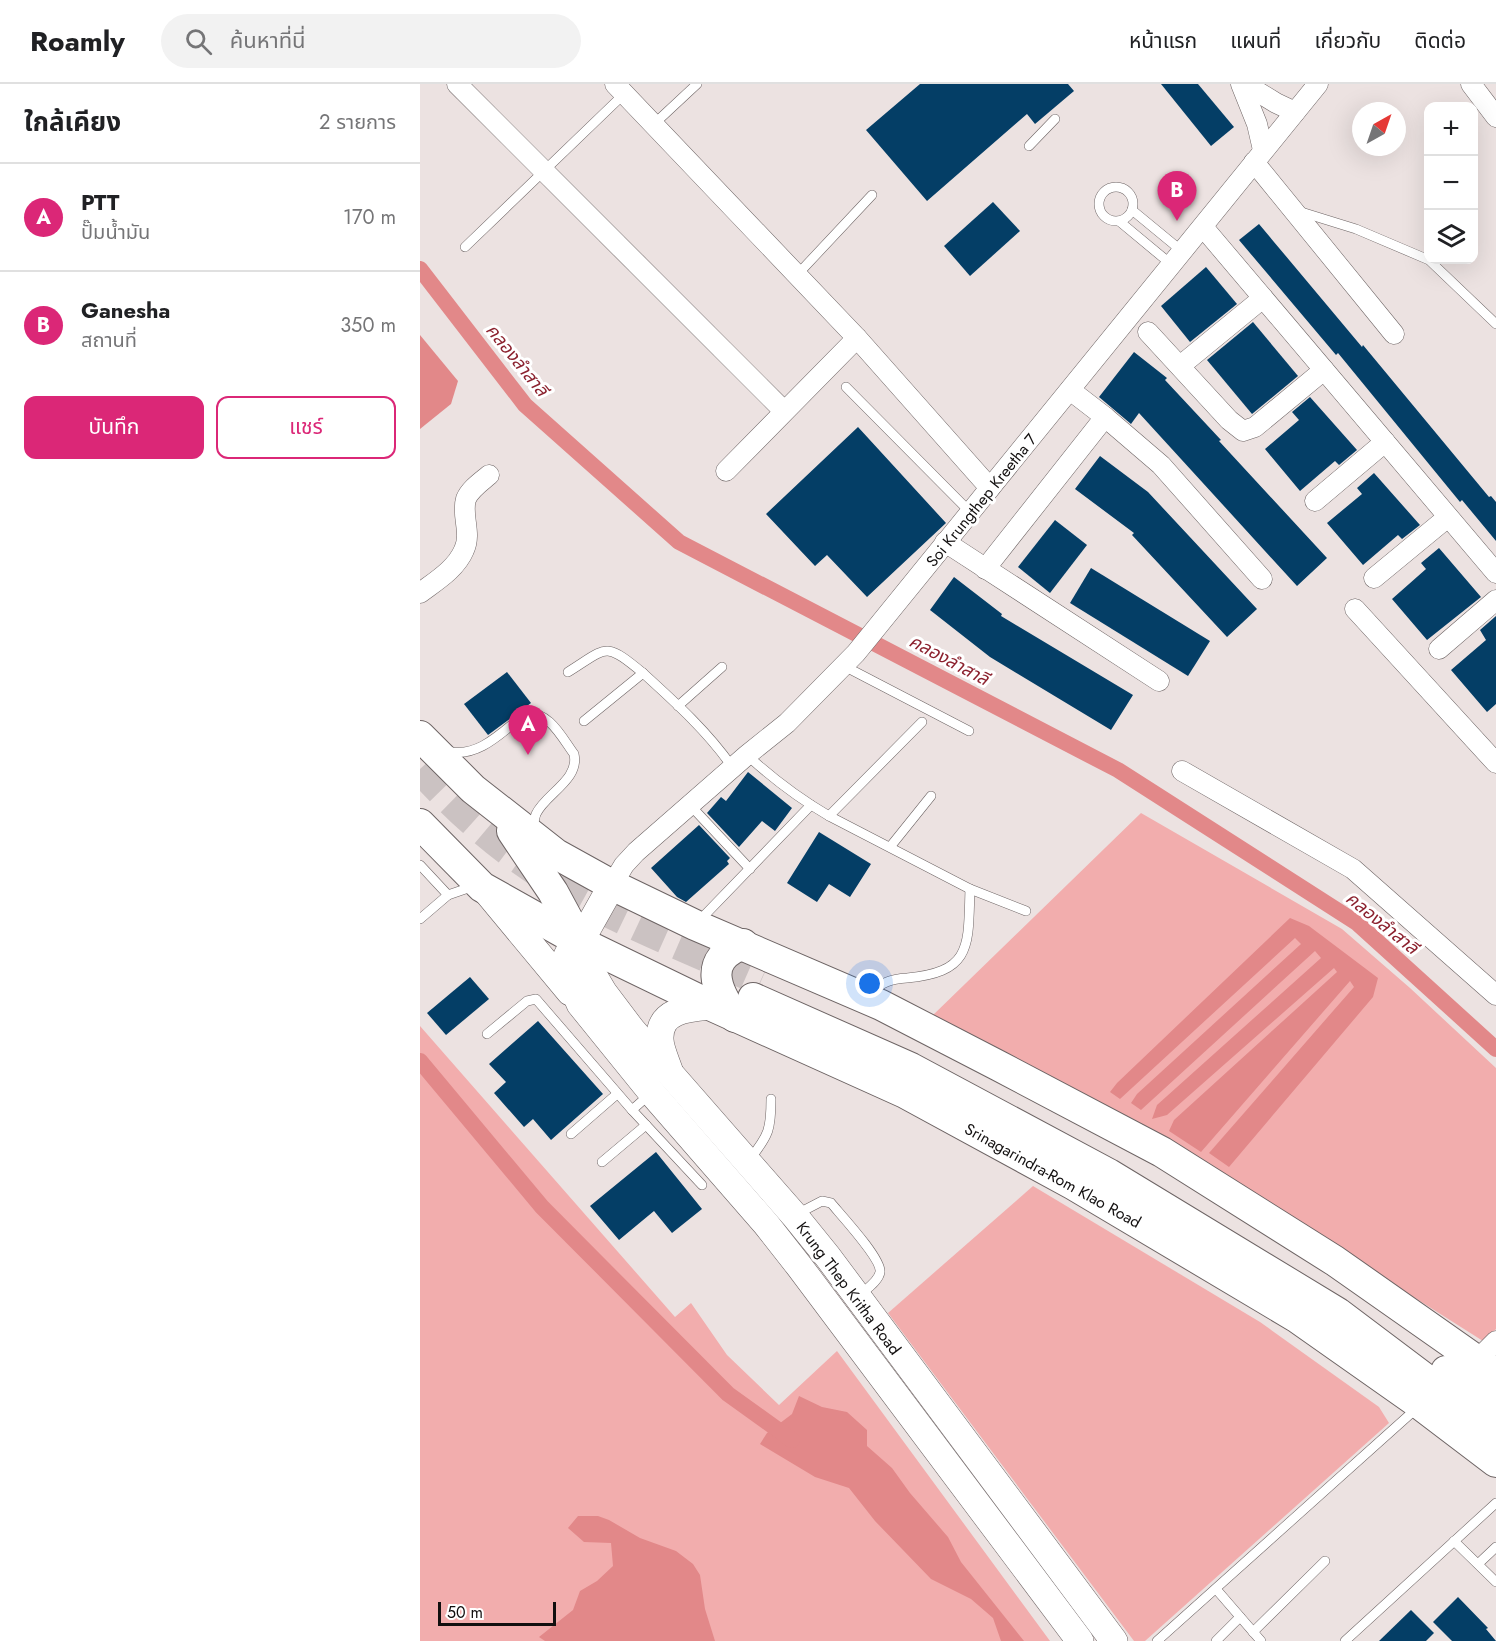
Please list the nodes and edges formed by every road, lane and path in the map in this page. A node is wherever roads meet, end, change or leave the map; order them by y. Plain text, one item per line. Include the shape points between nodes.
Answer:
1 (457, 84) edge
2 (697, 84) edge
3 (1243, 84) edge
4 (1318, 84) edge
5 (1471, 84) edge
6 (620, 89) edge
7 (1295, 112) junction
8 (1496, 117) edge
9 (1055, 119) dead end
10 (653, 125) junction
11 (1029, 146) dead end
12 (1259, 156) junction
13 (544, 172) junction
14 (872, 195) dead end
15 (1132, 210) junction
16 (1293, 210) junction
17 (1119, 221) junction
18 (1203, 227) junction
19 (465, 247) dead end
20 (1177, 259) junction
21 (797, 275) junction
22 (1263, 298) junction
23 (1496, 324) edge
24 (1148, 332) dead end
25 (1394, 334) dead end
26 (857, 338) junction
27 (1180, 366) junction
28 (1324, 370) junction
29 (846, 387) dead end
30 (1070, 390) junction
31 (784, 411) junction
32 (1105, 417) junction
33 (1385, 442) junction
34 (726, 471) dead end
35 (489, 475) dead end
36 (990, 488) junction
37 (1315, 501) dead end
38 (970, 512) junction
39 (1448, 517) junction
40 (945, 542) junction
41 (985, 569) junction
42 (1496, 573) edge
43 (1262, 579) dead end
44 (1374, 579) dead end
45 (420, 593) edge
46 (1496, 600) edge
47 (1355, 609) dead end
48 (1439, 649) dead end
49 (850, 660) junction
50 (722, 667) dead end
51 (568, 672) dead end
52 (643, 673) junction
53 (1159, 681) dead end
54 (678, 706) junction
55 (584, 721) dead end
56 (922, 722) dead end
57 (969, 731) dead end
58 (420, 735) edge
59 (740, 762) junction
60 (1496, 764) edge
61 (1182, 771) dead end
62 (931, 795) dead end
63 (690, 805) junction
64 (811, 805) junction
65 (495, 806) junction
66 (829, 816) junction
67 (420, 824) edge
68 (532, 836) junction
69 (890, 847) junction
70 (420, 865) edge
71 (750, 869) junction
72 (480, 885) junction
73 (612, 885) junction
74 (970, 889) junction
75 (448, 895) junction
76 (1026, 911) dead end
77 (420, 920) edge
78 (695, 925) junction
79 (580, 942) junction
80 (743, 944) junction
81 (1496, 995) edge
82 (866, 999) junction
83 (741, 1001) junction
84 (580, 1004) junction
85 (486, 1034) dead end
86 (617, 1094) junction
87 (652, 1094) junction
88 (771, 1098) dead end
89 (646, 1125) junction
90 (572, 1134) dead end
91 (748, 1161) junction
92 (602, 1162) dead end
93 (702, 1185) dead end
94 (794, 1215) junction
95 (857, 1298) junction
96 (881, 1330) junction
97 (860, 1347) junction
98 (1490, 1364) edge
99 (1421, 1405) junction
100 (1496, 1405) edge
101 (1482, 1436) edge
102 (1496, 1450) edge
103 (1496, 1462) edge
104 (1496, 1503) edge
105 (1454, 1541) junction
106 (1496, 1547) edge
107 (1325, 1561) dead end
108 (1478, 1564) junction
109 (1496, 1582) edge
110 (1216, 1589) junction
111 (1240, 1617) junction
112 (1253, 1632) junction
113 (1080, 1641) edge
114 (1114, 1641) edge
115 (1157, 1641) edge
116 (1216, 1641) edge
117 (1261, 1641) edge
118 (1346, 1641) edge

1 - 13 street
2 - 10 lane
3 - 7 street
3 - 12 street via 1257,124
4 - 7 street, Soi Krungthep Kreetha 7
5 - 8 street
6 - 10 street
6 - 13 lane
7 - 12 street, Soi Krungthep Kreetha 7
9 - 11 lane
10 - 21 street
12 - 16 street
12 - 18 street, Soi Krungthep Kreetha 7
13 - 19 lane
13 - 31 street
14 - 21 lane
15 - 17 lane
15 - 17 lane via 1133,199 1126,189 1115,186 1104,190 1098,200 1100,212 1108,220
15 - 20 lane
16 - 23 lane via 1356,229 1429,260
16 - 25 street
17 - 20 lane
18 - 20 street, Soi Krungthep Kreetha 7
18 - 22 street
20 - 30 street, Soi Krungthep Kreetha 7
21 - 26 street
22 - 27 street
22 - 28 street
24 - 27 street
26 - 31 street
26 - 36 street
27 - 28 street via 1243,431 1255,427
28 - 33 street
29 - 38 lane
30 - 32 street
30 - 36 street, Soi Krungthep Kreetha 7
31 - 34 street
32 - 41 street
32 - 43 street via 1161,465
33 - 37 street
33 - 39 street
35 - 45 street via 466,499 467,543 463,552 451,568
36 - 38 street, Soi Krungthep Kreetha 7
38 - 40 street, Soi Krungthep Kreetha 7
39 - 42 street
39 - 44 street
40 - 41 street
40 - 49 street, Soi Krungthep Kreetha 7
41 - 53 street
46 - 48 street
47 - 60 street
49 - 57 lane
49 - 59 street, Soi Krungthep Kreetha 7 via 787,723
50 - 54 lane
51 - 52 lane via 609,650
52 - 54 lane
52 - 55 lane
54 - 59 lane
56 - 66 lane
58 - 65 main road
58 - 68 lane via 442,749 464,753 475,751 525,714 532,712 548,720 576,759 571,774 537,813
59 - 63 street, Soi Krungthep Kreetha 7
59 - 64 lane via 767,773
61 - 81 street via 1353,868
62 - 69 lane
63 - 71 lane
63 - 73 street, Soi Krungthep Kreetha 7 via 636,852
64 - 66 lane
64 - 71 lane
65 - 68 main road
65 - 79 main road via 553,892
66 - 69 lane
67 - 72 main road
68 - 73 main road
69 - 74 lane
70 - 75 lane
71 - 78 lane
72 - 75 lane
72 - 79 main road
72 - 84 main road
73 - 78 main road
73 - 79 main road, Krung Thep Kritha Road
74 - 76 lane
74 - 82 lane via 968,932 963,954 955,964 933,974 894,978
75 - 77 lane
78 - 80 main road
79 - 83 main road, Srinagarindra-Rom Klao Road
79 - 84 main road, Krung Thep Kritha Road via 570,950 565,968
79 - 87 main road, Krung Thep Kritha Road via 591,971 632,1030
80 - 82 main road
80 - 83 main road via 727,952 716,976 722,998
82 - 98 main road via 1162,1152
83 - 87 main road via 688,1008 675,1012 663,1023
83 - 99 main road, Srinagarindra-Rom Klao Road via 1074,1185 1296,1317
83 - 100 main road, Srinagarindra-Rom Klao Road via 919,1052 1116,1158 1334,1288
83 - 101 main road, Srinagarindra-Rom Klao Road via 911,1068 1109,1174 1338,1313
84 - 87 main road, Krung Thep Kritha Road
85 - 86 lane via 527,1001 536,999
86 - 87 lane
86 - 90 lane
87 - 89 lane
87 - 91 main road, Krung Thep Kritha Road
87 - 97 main road, Krung Thep Kritha Road via 766,1224
88 - 91 lane via 771,1123 765,1140
89 - 92 lane
89 - 93 lane
91 - 94 main road, Krung Thep Kritha Road
94 - 95 main road, Krung Thep Kritha Road
94 - 95 lane via 822,1201 831,1203 877,1259 878,1278
95 - 96 main road, Krung Thep Kritha Road
96 - 97 main road
96 - 114 main road, Krung Thep Kritha Road
97 - 113 main road, Krung Thep Kritha Road
99 - 101 main road, Srinagarindra-Rom Klao Road
99 - 110 lane
101 - 102 main road
101 - 103 main road, Srinagarindra-Rom Klao Road
104 - 105 lane
105 - 108 lane
105 - 118 lane
106 - 108 lane
107 - 112 lane
108 - 109 lane
110 - 111 lane
110 - 115 lane
111 - 112 lane
111 - 116 lane
112 - 117 lane

